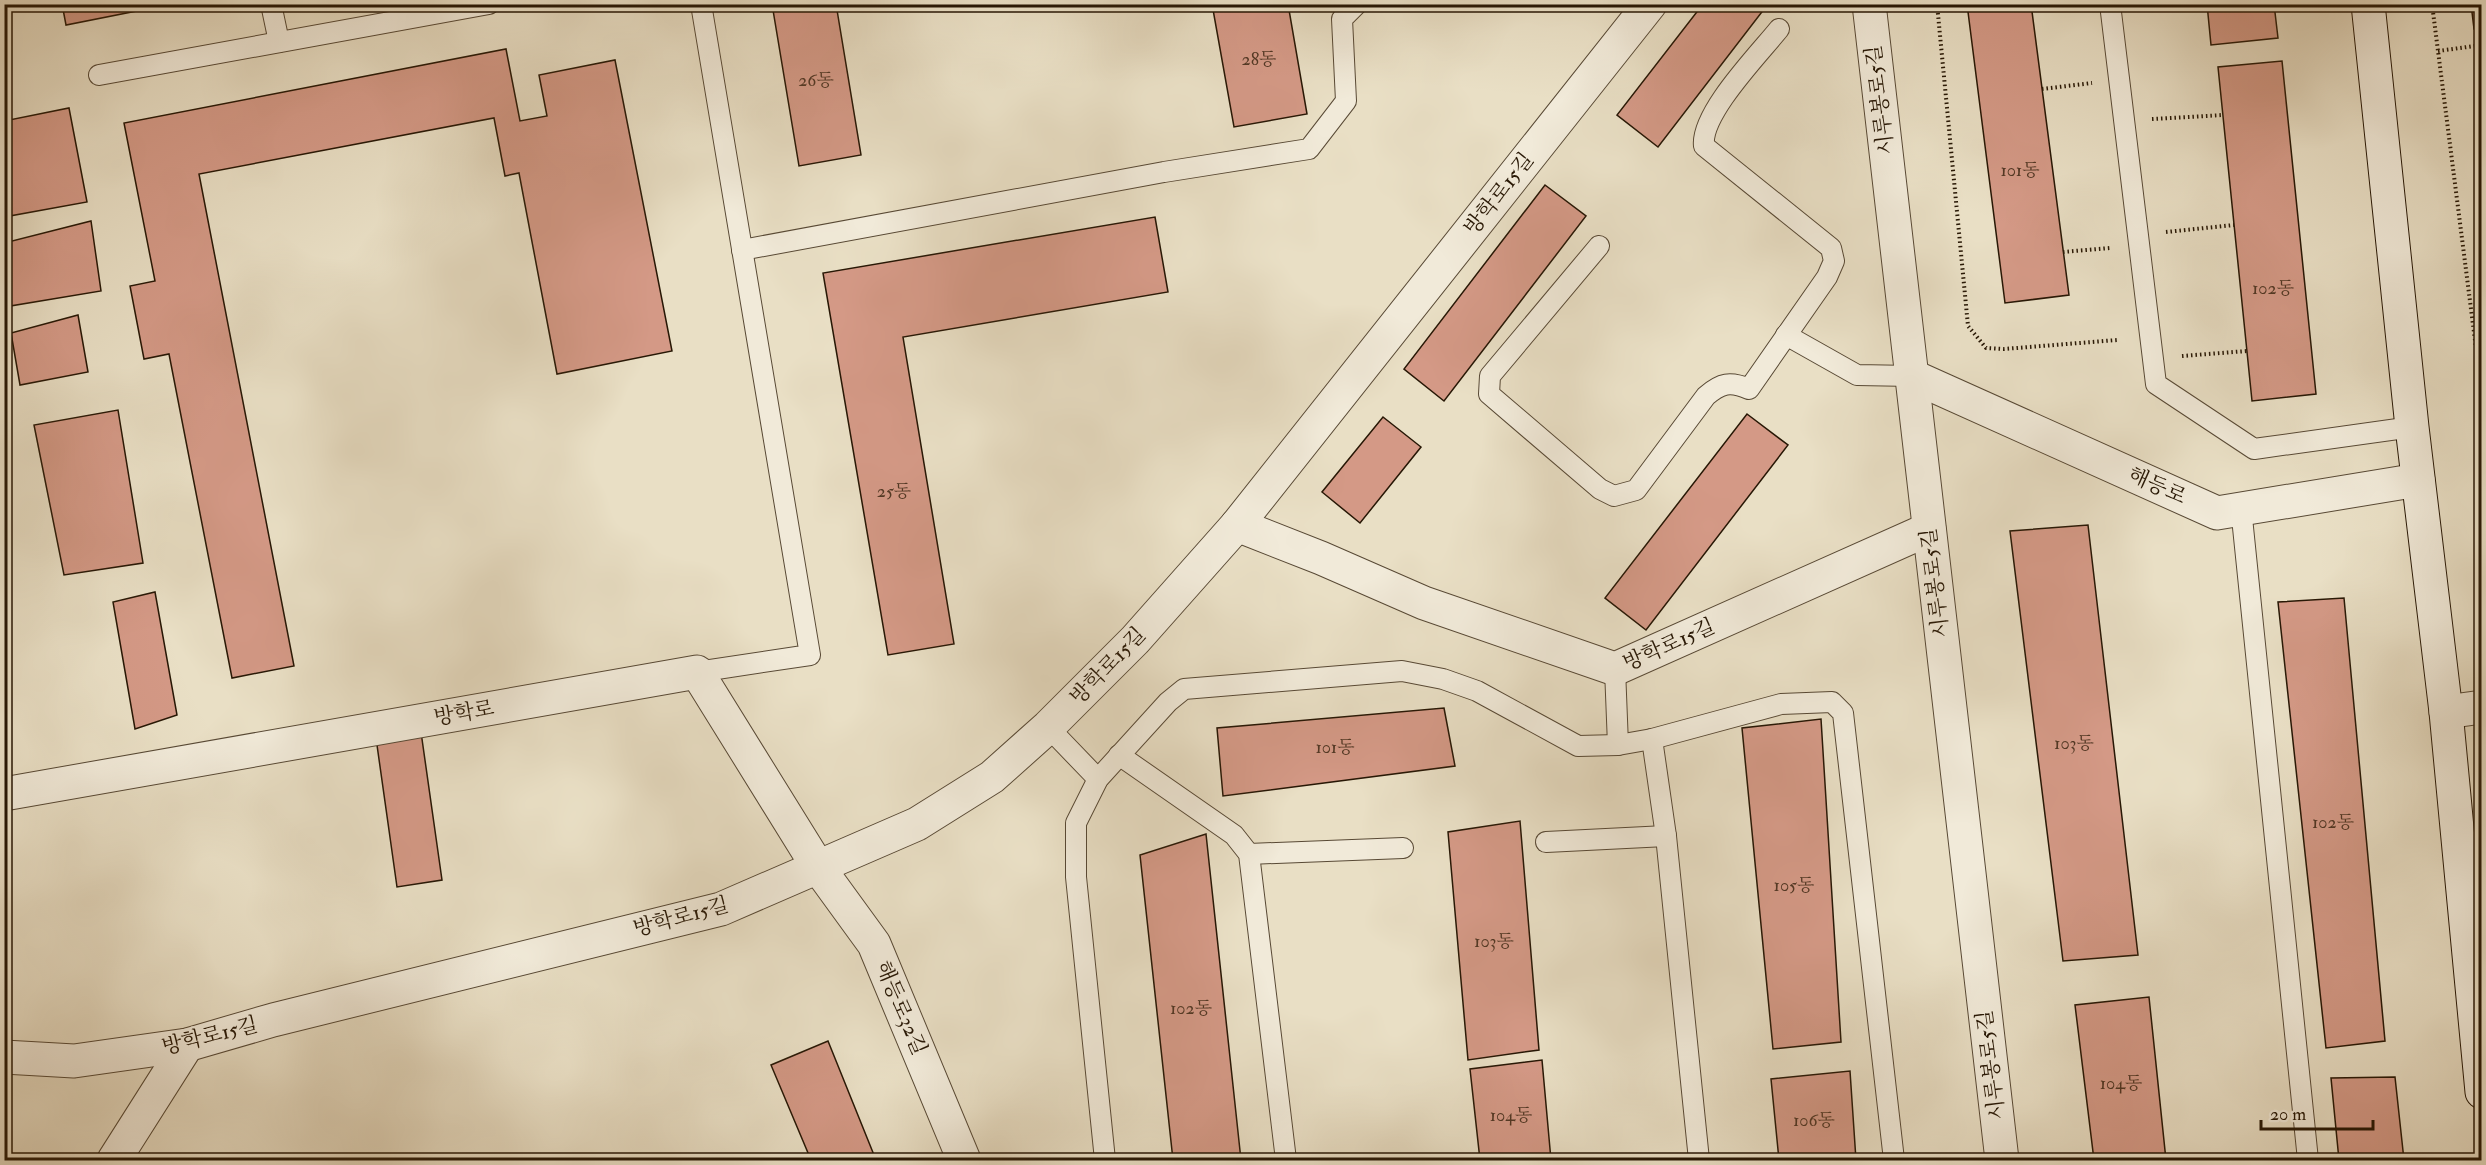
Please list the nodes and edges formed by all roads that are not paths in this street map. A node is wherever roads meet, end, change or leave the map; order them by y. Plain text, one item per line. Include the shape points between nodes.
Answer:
1 (271, 4) edge
2 (489, 4) edge
3 (702, 4) edge
4 (1356, 4) edge
5 (1650, 4) edge
6 (1869, 4) edge
7 (2110, 4) edge
8 (2368, 4) edge
9 (1779, 28) dead end
10 (279, 42) junction
11 (99, 75) dead end
12 (1599, 246) dead end
13 (742, 250) junction
14 (1786, 335) junction
15 (1912, 376) junction
16 (2412, 427) junction
17 (2418, 480) junction
18 (2241, 508) junction
19 (1237, 525) junction
20 (1929, 529) junction
21 (1615, 669) junction
22 (697, 672) junction
23 (2481, 708) edge
24 (2446, 712) junction
25 (1048, 727) junction
26 (1652, 739) junction
27 (1618, 745) junction
28 (1119, 755) junction
29 (1098, 779) junction
30 (4, 794) edge
31 (1666, 836) junction
32 (1546, 842) dead end
33 (1403, 848) dead end
34 (1249, 854) junction
35 (818, 867) junction
36 (187, 1045) junction
37 (4, 1057) edge
38 (2481, 1092) edge
39 (114, 1161) edge
40 (964, 1161) edge
41 (1105, 1161) edge
42 (1286, 1161) edge
43 (1699, 1161) edge
44 (1894, 1161) edge
45 (2002, 1161) edge
46 (2308, 1161) edge

1 - 10 lane
2 - 10 lane
3 - 13 lane
4 - 13 lane via 1342,19 1346,101 1309,149
5 - 19 street, 방학로15길
6 - 15 street, 시루봉로5길
7 - 16 lane via 2156,384 2254,449
8 - 16 street
9 - 14 lane via 1718,106 1703,136 1704,146 1831,248 1834,261 1827,277
10 - 11 lane
12 - 14 lane via 1487,383 1489,394 1600,489 1614,496 1636,489 1706,396 1719,385 1736,383 1749,388
13 - 22 lane via 810,655
14 - 15 lane via 1857,375
15 - 18 street, 해등로 via 2217,513
15 - 20 street, 시루봉로5길
16 - 17 street
17 - 18 street, 해등로
17 - 24 street
18 - 46 lane
19 - 21 street, 방학로15길 via 1424,603
19 - 25 street, 방학로15길 via 1135,639
20 - 21 street, 방학로15길
20 - 45 street, 시루봉로5길
21 - 27 lane
22 - 30 street, 방학로
22 - 35 street
23 - 24 street
24 - 38 street
25 - 29 lane
25 - 35 street, 방학로15길 via 992,777 917,824
26 - 27 lane
26 - 31 lane
26 - 44 lane via 1781,704 1832,702 1844,713
27 - 28 lane via 1578,746 1477,691 1402,671 1184,689
28 - 29 lane
28 - 34 lane via 1234,835
29 - 41 lane via 1076,823 1076,877
31 - 32 lane
31 - 43 lane
33 - 34 lane
34 - 42 lane
35 - 36 street, 방학로15길 via 721,909
35 - 40 street, 해등로32길 via 874,944
36 - 37 street, 방학로15길 via 74,1061
36 - 39 street

